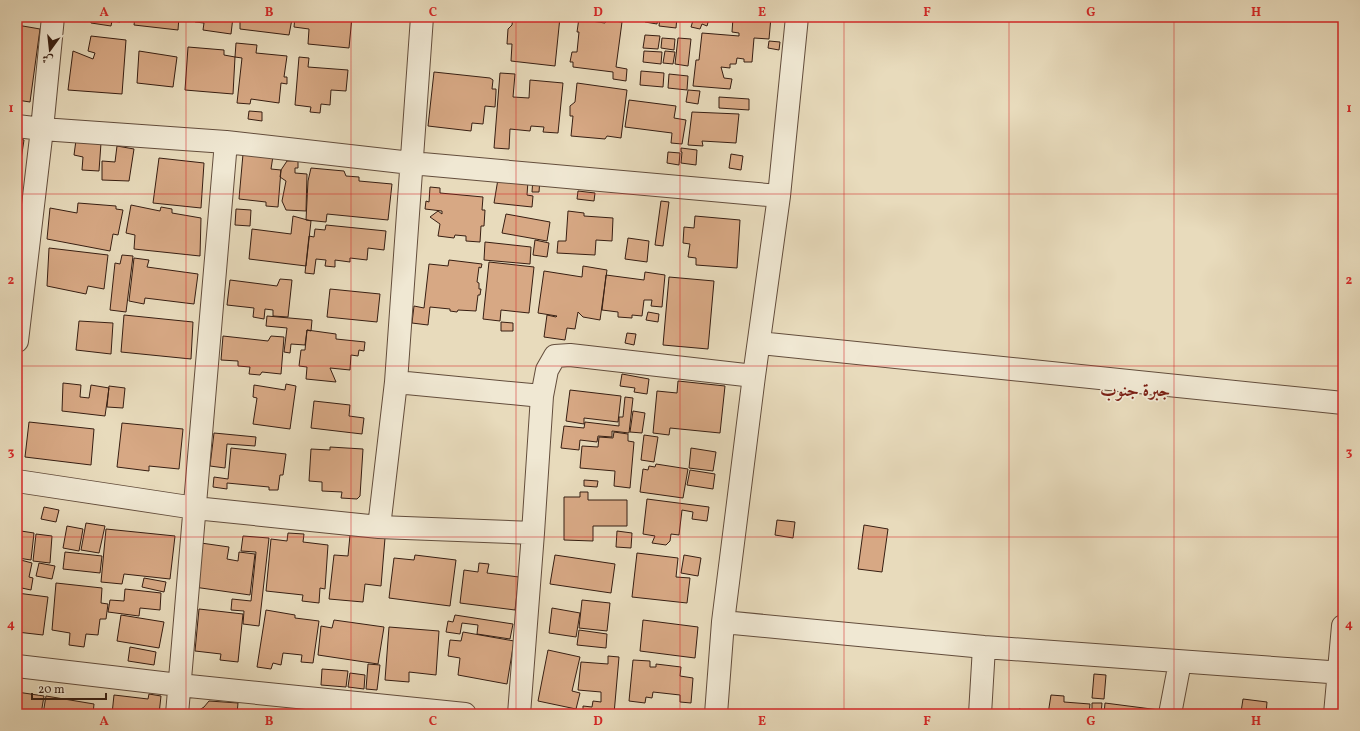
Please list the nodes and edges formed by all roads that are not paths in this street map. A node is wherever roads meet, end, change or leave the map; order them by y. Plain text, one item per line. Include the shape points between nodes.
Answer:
1 (54, 17) edge
2 (422, 17) edge
3 (797, 17) edge
4 (17, 126) edge
5 (42, 129) junction
6 (226, 142) junction
7 (412, 163) junction
8 (779, 196) junction
9 (19, 305) edge
10 (17, 341) edge
11 (759, 344) junction
12 (754, 376) junction
13 (396, 382) junction
14 (542, 396) junction
15 (1343, 403) edge
16 (17, 481) edge
17 (196, 508) junction
18 (379, 527) junction
19 (533, 533) junction
20 (723, 622) junction
21 (1343, 626) edge
22 (984, 647) junction
23 (1180, 662) junction
24 (17, 666) edge
25 (1341, 673) edge
26 (179, 685) junction
27 (177, 714) edge
28 (465, 714) edge
29 (519, 714) edge
30 (716, 714) edge
31 (980, 714) edge
32 (1170, 714) edge
33 (1335, 714) edge

1 - 5 street
2 - 7 street
3 - 8 street
4 - 5 street
5 - 6 street
5 - 9 street
6 - 7 street
6 - 17 street
7 - 8 street
7 - 13 street
8 - 11 street
9 - 10 street
11 - 12 street
11 - 15 street
12 - 14 street via 570,355 554,356 547,370
12 - 20 street
13 - 14 street
13 - 18 street
14 - 19 street
16 - 17 street
17 - 18 street
17 - 26 street
18 - 19 street
19 - 29 street
20 - 22 street
20 - 30 street
21 - 25 street
22 - 23 street
22 - 31 street
23 - 25 street
23 - 32 street
24 - 26 street
25 - 33 street
26 - 27 street
26 - 28 street

